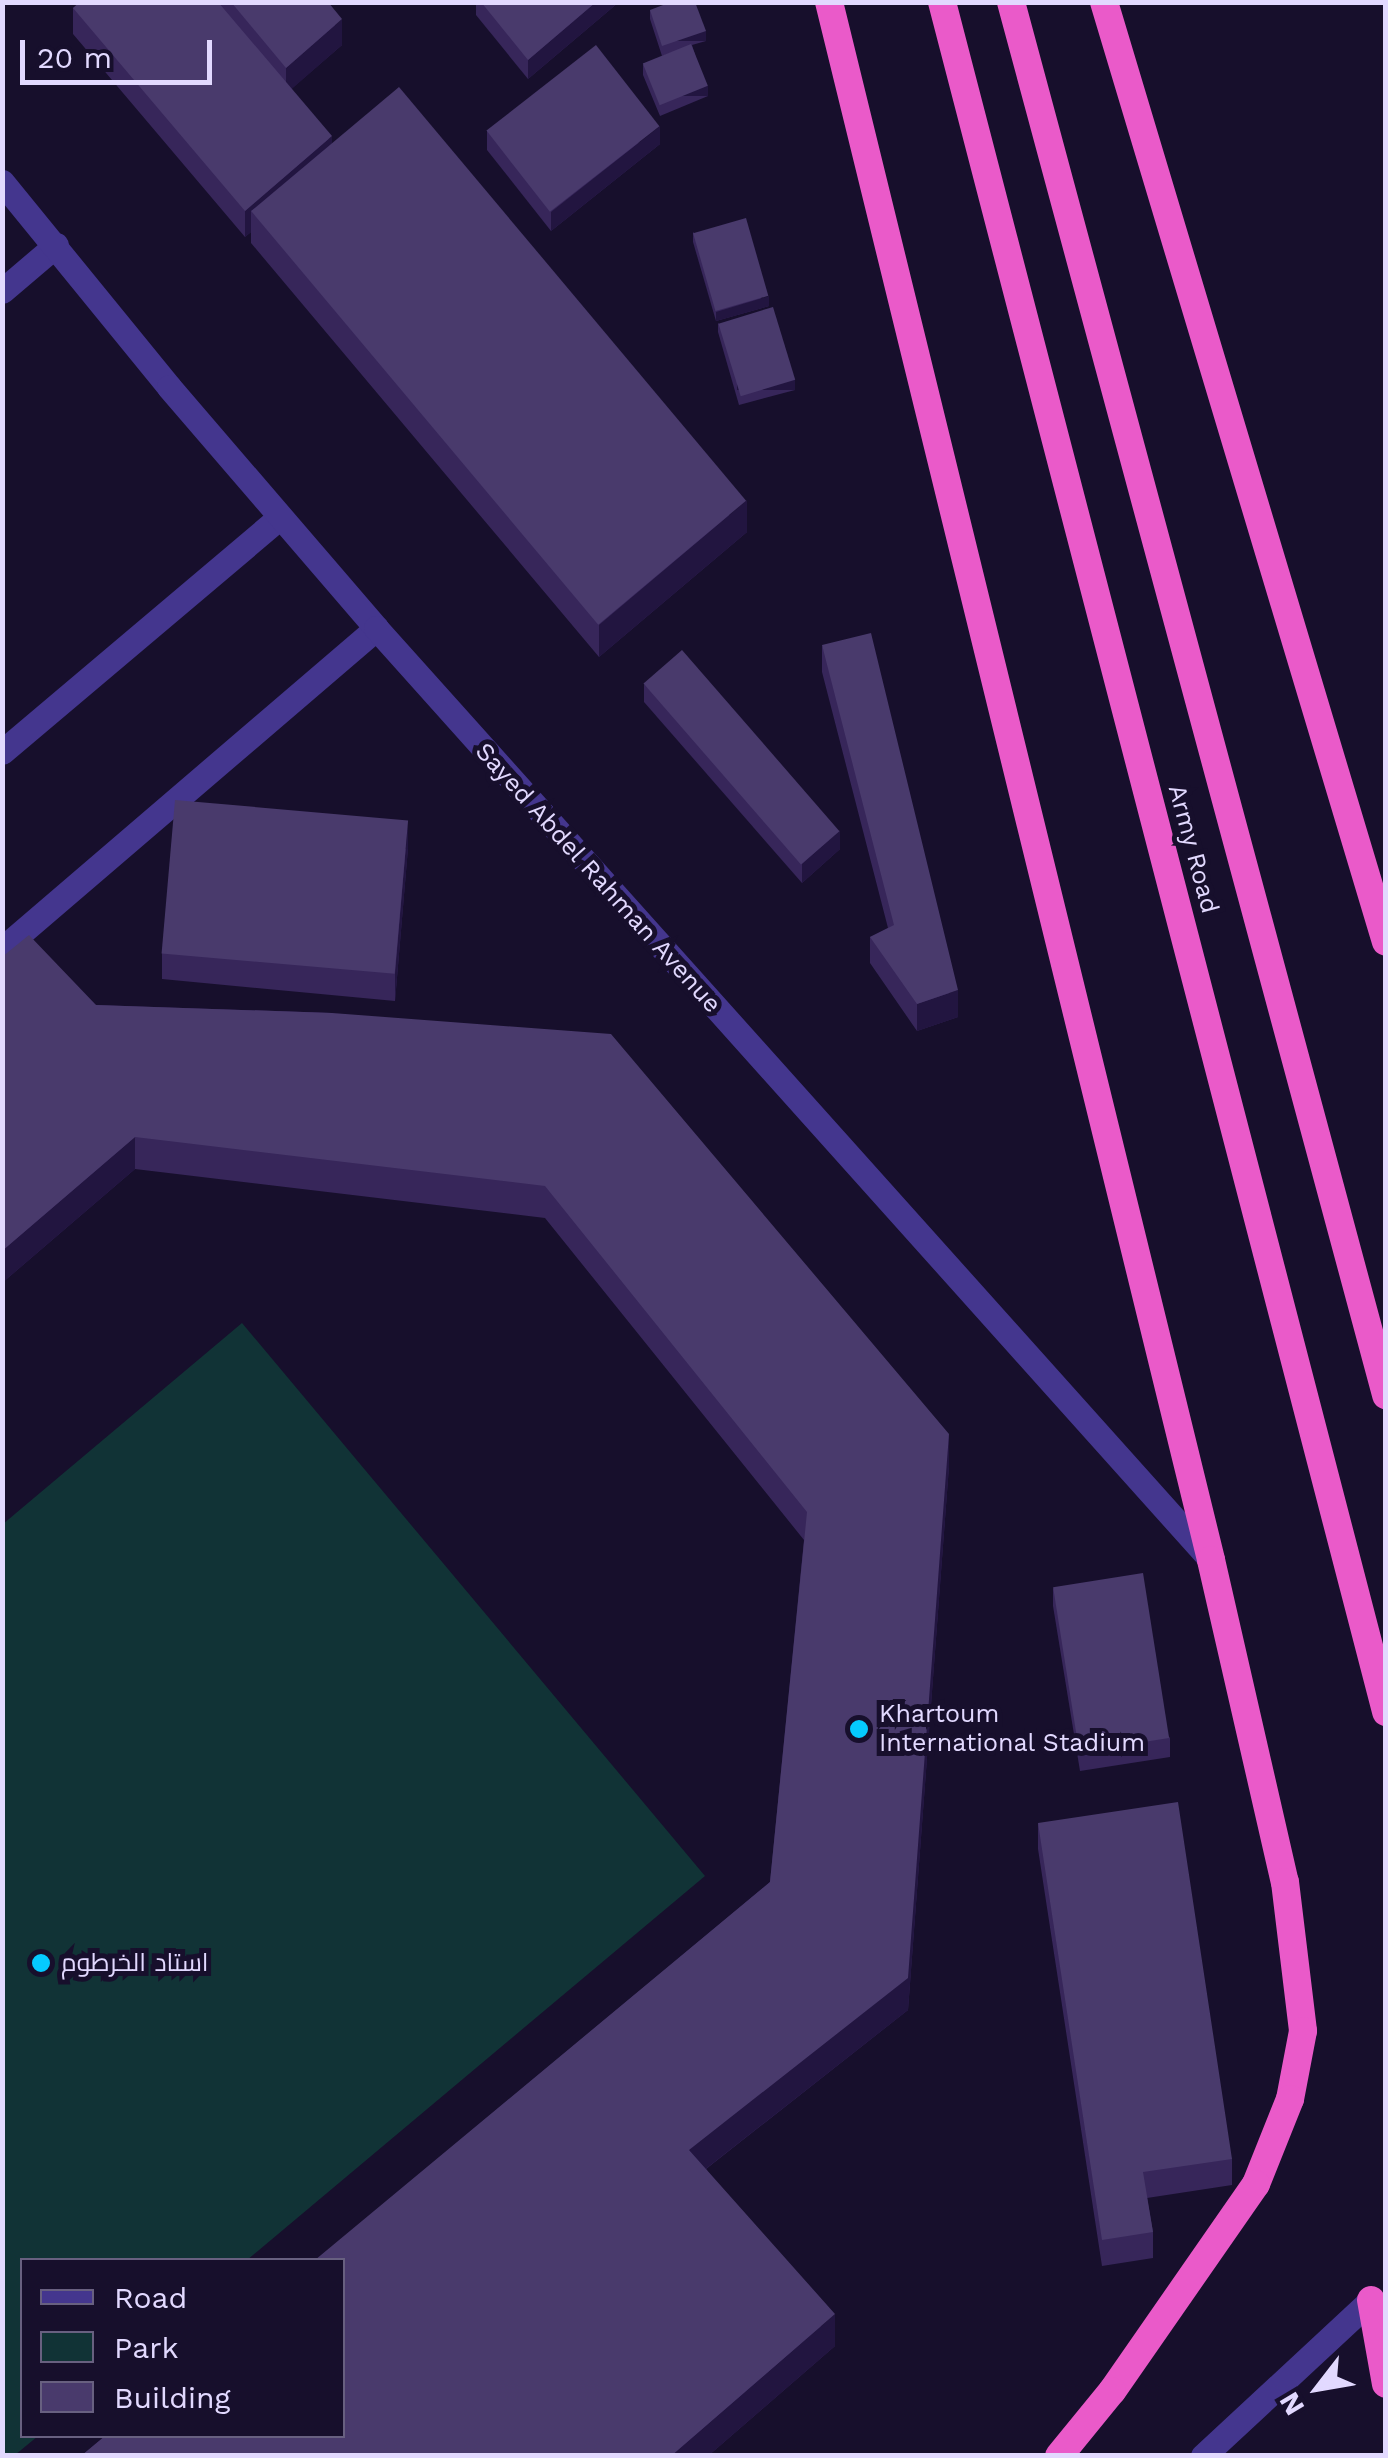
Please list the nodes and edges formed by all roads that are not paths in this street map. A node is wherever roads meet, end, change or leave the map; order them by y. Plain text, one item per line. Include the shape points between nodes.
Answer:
1 (830, 2) edge
2 (942, 2) edge
3 (1011, 2) edge
4 (1104, 2) edge
5 (2, 182) edge
6 (56, 245) junction
7 (2, 291) edge
8 (280, 517) junction
9 (376, 628) junction
10 (2, 752) edge
11 (1386, 942) edge
12 (2, 949) edge
13 (1386, 1395) edge
14 (1211, 1560) junction
15 (1386, 1712) edge
16 (1371, 2300) joint
17 (1386, 2384) edge
18 (1059, 2456) edge
19 (1204, 2456) edge

1 - 14 highway
2 - 15 highway, Army Road
3 - 13 highway, Army Road
4 - 11 highway
5 - 6 street, Sayed Abdel Rahman Avenue
6 - 7 street
6 - 8 street, Sayed Abdel Rahman Avenue
8 - 9 street, Sayed Abdel Rahman Avenue
8 - 10 street
9 - 12 street
9 - 14 street, Sayed Abdel Rahman Avenue
14 - 18 highway via 1285,1882 1302,2030 1290,2100 1256,2184
16 - 17 highway
16 - 19 street

